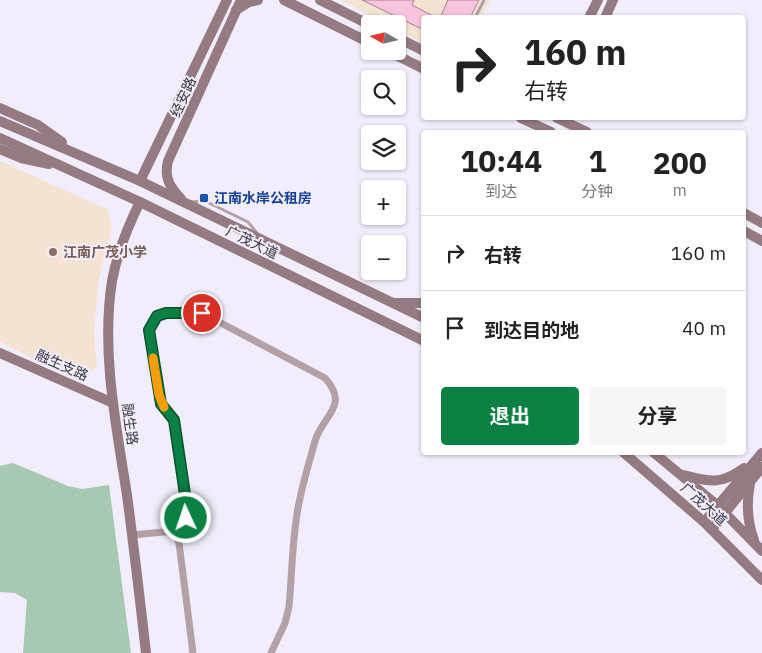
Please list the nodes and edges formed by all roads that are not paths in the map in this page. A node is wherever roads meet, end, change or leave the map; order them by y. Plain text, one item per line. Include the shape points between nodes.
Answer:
1 (227, 0) edge
2 (241, 0) edge
3 (258, 0) edge
4 (284, 0) edge
5 (320, 0) edge
6 (484, 0) edge
7 (598, 0) edge
8 (613, 0) edge
9 (236, 10) junction
10 (476, 15) edge
11 (590, 15) edge
12 (606, 15) edge
13 (361, 20) edge
14 (361, 38) edge
15 (406, 42) edge
16 (421, 50) edge
17 (406, 60) edge
18 (421, 68) edge
19 (0, 108) edge
20 (526, 120) edge
21 (562, 120) edge
22 (0, 121) edge
23 (538, 125) edge
24 (583, 130) edge
25 (0, 138) edge
26 (0, 149) edge
27 (77, 152) junction
28 (69, 168) junction
29 (140, 181) junction
30 (140, 202) junction
31 (185, 203) junction
32 (746, 214) edge
33 (762, 222) edge
34 (746, 232) edge
35 (762, 240) edge
36 (328, 272) junction
37 (319, 290) junction
38 (391, 303) junction
39 (421, 303) edge
40 (421, 317) edge
41 (421, 340) edge
42 (0, 353) edge
43 (113, 403) junction
44 (626, 455) edge
45 (656, 455) edge
46 (761, 459) edge
47 (677, 473) junction
48 (751, 481) junction
49 (721, 509) junction
50 (704, 522) junction
51 (712, 529) junction
52 (174, 531) junction
53 (132, 534) junction
54 (758, 547) edge
55 (762, 580) edge
56 (146, 653) edge
57 (193, 653) edge
58 (271, 653) edge

1 - 29 street, 经安路
2 - 9 street, 经安路
3 - 9 street
4 - 14 street
5 - 13 street
6 - 10 lane
7 - 11 street
8 - 12 street
9 - 31 street, 经安路 via 168,160 168,183
15 - 16 street
17 - 18 street
19 - 27 street, 广茂大道 via 38,125
20 - 23 street
21 - 24 street
22 - 27 street, 广茂大道
25 - 28 street, 广茂大道
26 - 28 street, 广茂大道 via 21,158
27 - 29 street, 广茂大道
28 - 30 street, 广茂大道
29 - 31 street, 广茂大道
30 - 37 street, 广茂大道
30 - 43 street, 融生路 via 128,228 112,280 109,336
31 - 36 street, 广茂大道
32 - 33 street
34 - 35 street
36 - 37 street via 334,280 332,288
36 - 38 street, 广茂大道
37 - 41 street, 广茂大道
38 - 39 street
38 - 40 street, 广茂大道
42 - 43 street, 融生支路
43 - 53 street, 融生路
44 - 50 street, 广茂大道
45 - 47 street, 广茂大道
46 - 47 street via 720,481
46 - 48 street
46 - 49 street
47 - 49 street, 广茂大道
48 - 49 street
48 - 54 street via 747,502 749,528
49 - 50 street
49 - 51 street
49 - 54 street, 广茂大道
50 - 51 street, 广茂大道
51 - 55 street, 广茂大道
52 - 53 street
52 - 57 street via 179,543
52 - 58 street via 186,518 186,501 174,420 161,404 149,330 157,316 166,313 202,313 325,378 334,388 337,399 316,439 298,508 289,607
53 - 56 street, 融生路

